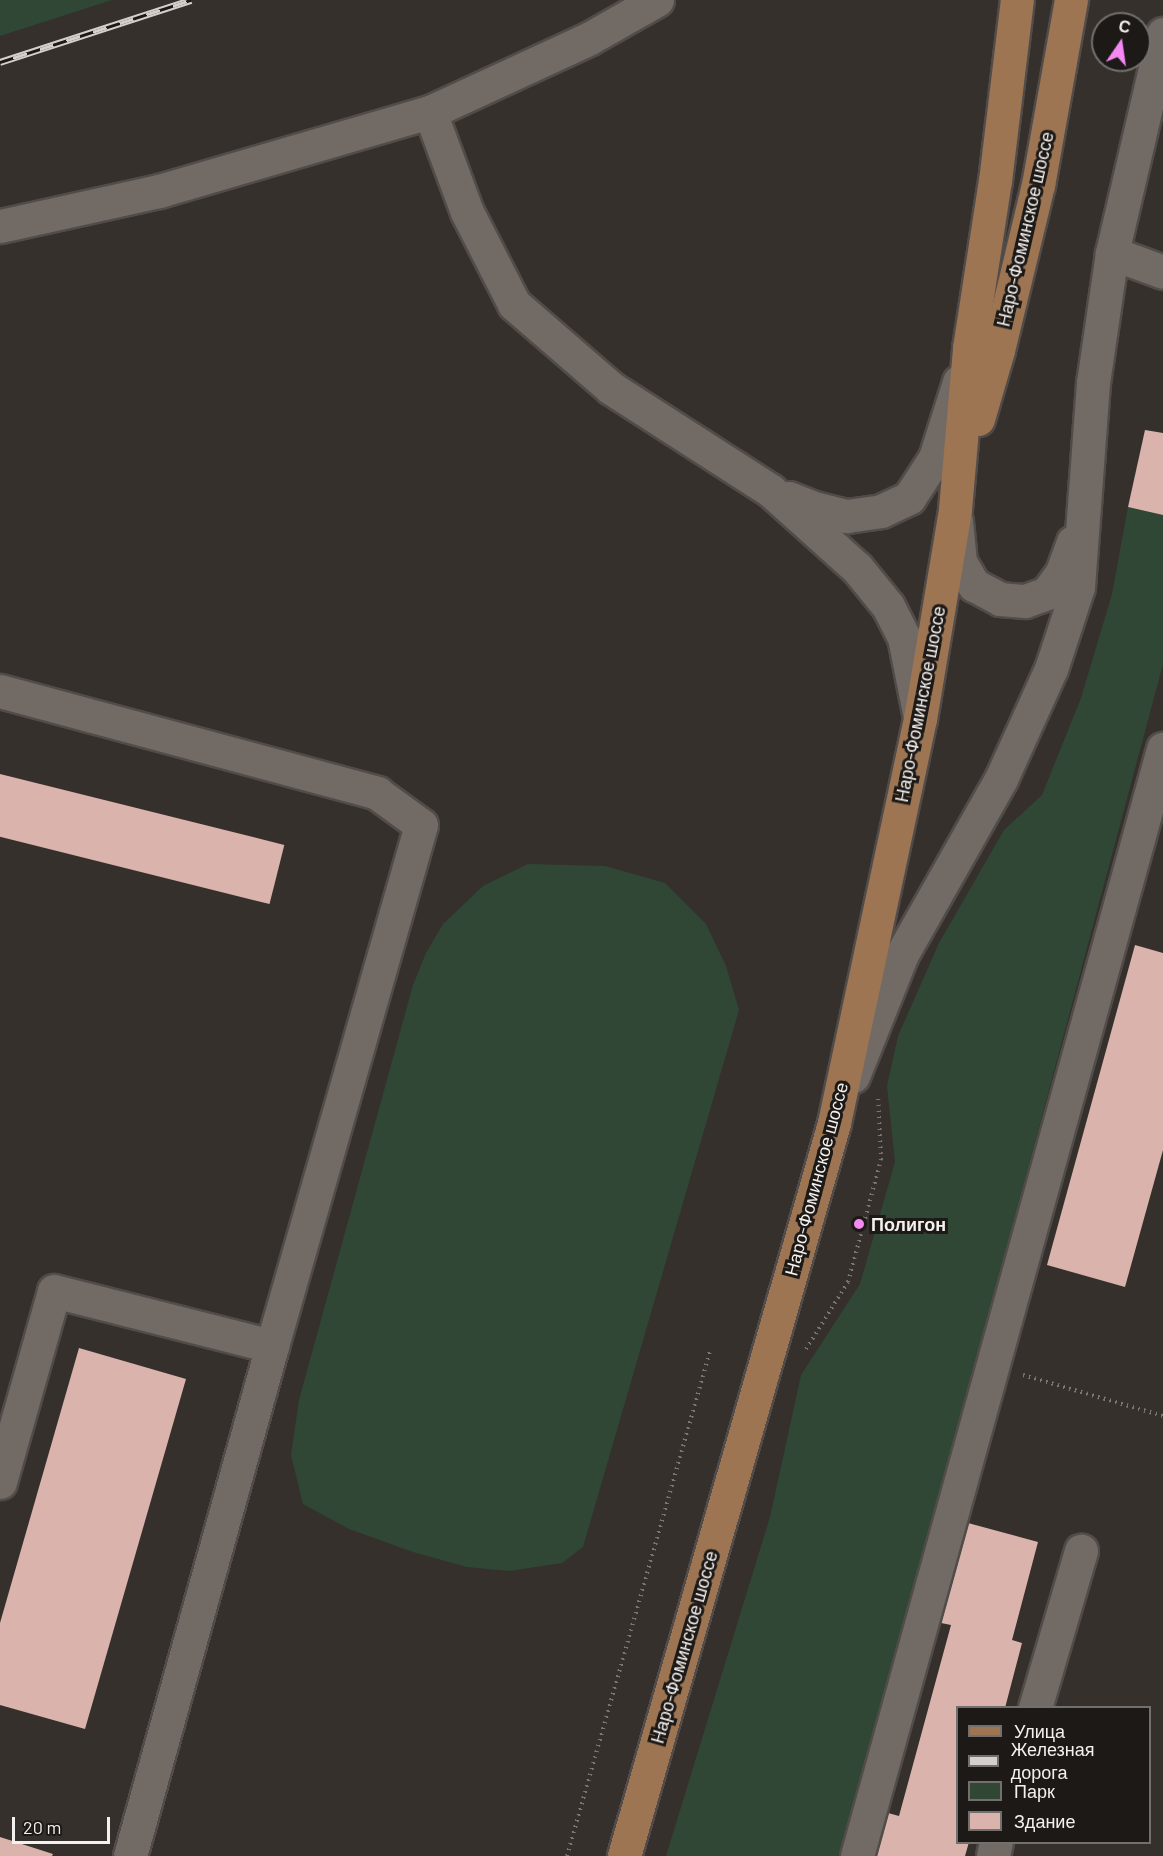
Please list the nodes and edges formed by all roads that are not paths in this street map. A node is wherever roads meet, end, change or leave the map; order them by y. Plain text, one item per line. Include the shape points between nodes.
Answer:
1 (657, 0) edge
2 (1016, 0) edge
3 (1071, 0) edge
4 (1163, 34) edge
5 (430, 112) junction
6 (0, 226) edge
7 (1112, 252) junction
8 (1163, 272) edge
9 (969, 348) junction
10 (770, 490) junction
11 (956, 499) junction
12 (1084, 512) junction
13 (0, 691) edge
14 (920, 719) junction
15 (1163, 749) edge
16 (834, 1123) junction
17 (272, 1346) junction
18 (0, 1482) edge
19 (1081, 1551) dead end
20 (1035, 1706) edge
21 (130, 1856) edge
22 (624, 1856) edge
23 (857, 1856) edge

1 - 5 street via 590,39
2 - 9 main road, Наро-Фоминское шоссе via 995,181
3 - 11 main road, Наро-Фоминское шоссе via 1038,185
4 - 7 street
5 - 6 street via 159,191
5 - 10 street via 467,212 514,304 611,388
7 - 8 street
7 - 12 street via 1093,384
9 - 10 street via 935,458 909,498 881,511 847,516
9 - 11 main road, Наро-Фоминское шоссе
10 - 14 street via 857,568 888,606 903,637
11 - 12 street via 960,562 974,585 1000,599 1025,601 1047,593 1062,572
11 - 14 main road, Наро-Фоминское шоссе
12 - 16 street via 1078,587 1051,669 1001,779 902,954
13 - 17 street via 377,793 421,825
14 - 16 main road, Наро-Фоминское шоссе
15 - 23 street
16 - 22 main road, Наро-Фоминское шоссе
17 - 18 street via 54,1291
17 - 21 street
19 - 20 street

